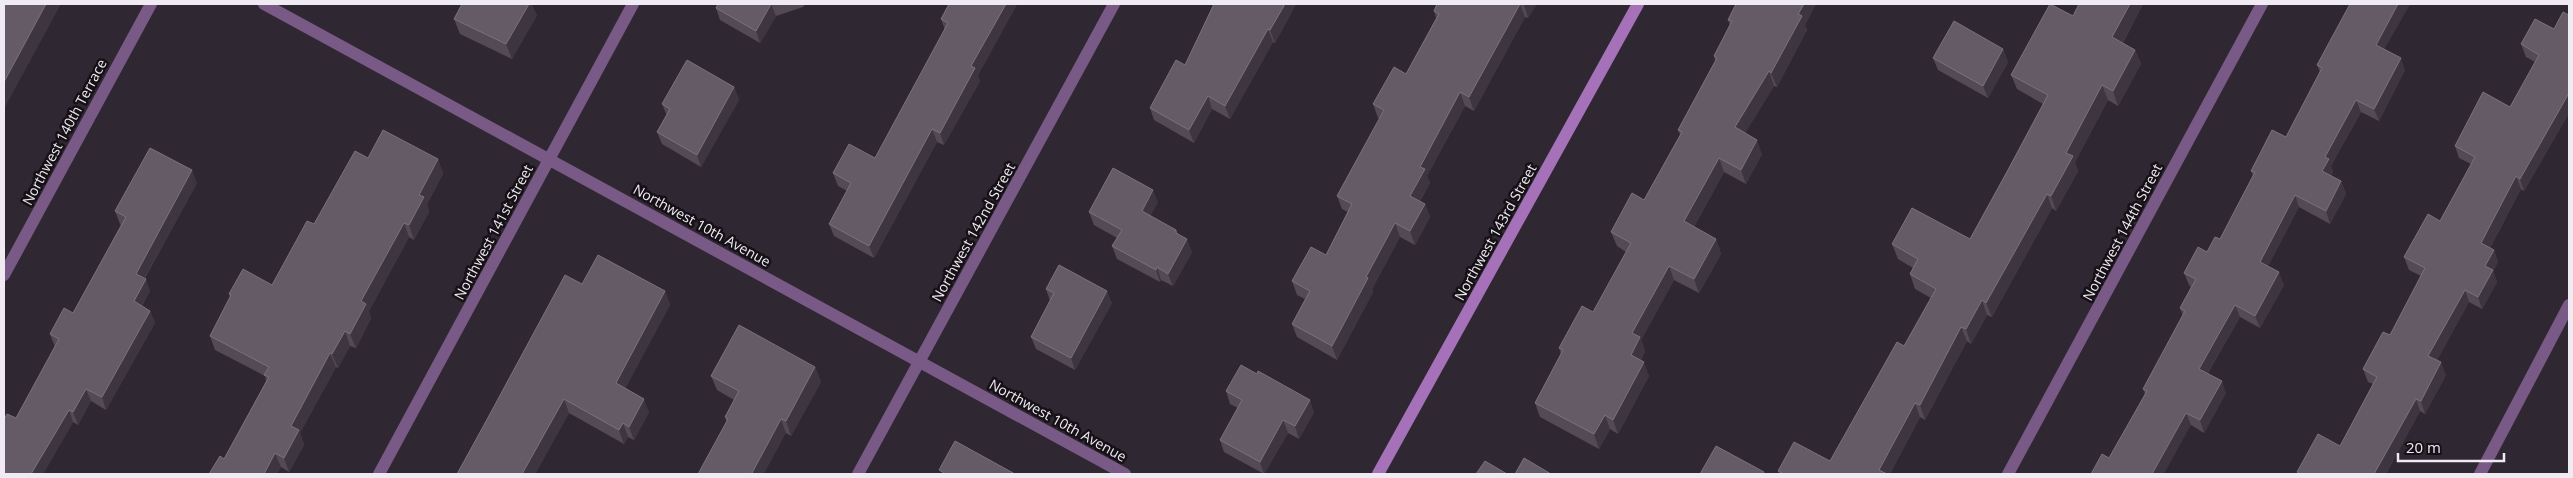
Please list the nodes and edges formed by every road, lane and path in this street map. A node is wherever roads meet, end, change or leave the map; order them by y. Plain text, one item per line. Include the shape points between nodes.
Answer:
1 (150, 4) edge
2 (264, 4) edge
3 (633, 4) edge
4 (1114, 4) edge
5 (1638, 4) edge
6 (2262, 4) edge
7 (550, 159) junction
8 (4, 275) edge
9 (2569, 305) edge
10 (920, 361) junction
11 (379, 474) edge
12 (858, 474) edge
13 (1125, 474) edge
14 (1378, 474) edge
15 (2008, 474) edge
16 (2480, 474) edge

1 - 8 street, Northwest 140th Terrace
2 - 7 street, Northwest 10th Avenue
3 - 7 street, Northwest 141st Street
4 - 10 street, Northwest 142nd Street
5 - 14 street, Northwest 143rd Street
6 - 15 street, Northwest 144th Street
7 - 10 street, Northwest 10th Avenue
7 - 11 street, Northwest 141st Street
9 - 16 street
10 - 12 street, Northwest 142nd Street
10 - 13 street, Northwest 10th Avenue

